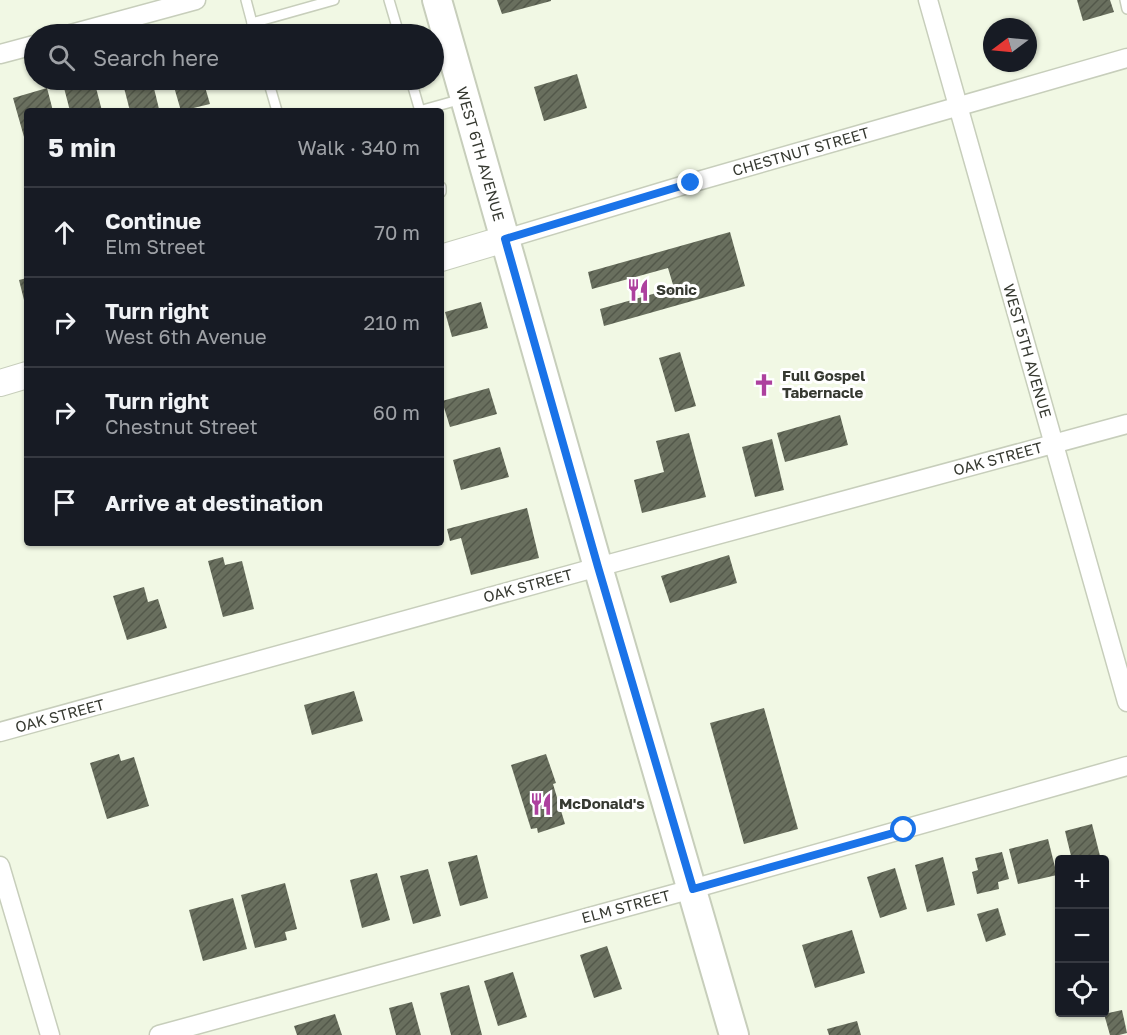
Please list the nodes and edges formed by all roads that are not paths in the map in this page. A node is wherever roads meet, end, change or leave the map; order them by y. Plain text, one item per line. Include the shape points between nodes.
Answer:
1 (196, 0) edge
2 (246, 0) edge
3 (334, 0) edge
4 (389, 0) edge
5 (437, 0) edge
6 (928, 0) edge
7 (1125, 0) edge
8 (1127, 9) edge
9 (252, 23) joint
10 (108, 24) edge
11 (396, 24) edge
12 (444, 24) edge
13 (444, 25) edge
14 (24, 48) edge
15 (0, 54) edge
16 (1127, 58) edge
17 (271, 90) edge
18 (414, 90) edge
19 (464, 98) junction
20 (958, 107) junction
21 (276, 108) edge
22 (419, 108) edge
23 (430, 108) edge
24 (505, 239) junction
25 (444, 257) edge
26 (24, 376) edge
27 (0, 383) edge
28 (1127, 424) edge
29 (1054, 444) junction
30 (598, 567) junction
31 (1127, 702) edge
32 (0, 732) edge
33 (1127, 766) edge
34 (0, 866) edge
35 (693, 889) junction
36 (50, 1035) edge
37 (159, 1035) edge
38 (734, 1035) edge

1 - 10 street
2 - 9 lane
3 - 9 lane
4 - 11 lane
5 - 12 main road, WEST 6TH AVENUE
6 - 20 street, WEST 5TH AVENUE
7 - 8 lane
13 - 19 main road, WEST 6TH AVENUE
14 - 15 street
16 - 20 street, CHESTNUT STREET
17 - 21 lane
18 - 22 lane
19 - 23 lane
19 - 24 main road, WEST 6TH AVENUE
20 - 24 street, CHESTNUT STREET
20 - 29 street, WEST 5TH AVENUE
24 - 25 street, CHESTNUT STREET
24 - 30 main road, WEST 6TH AVENUE
26 - 27 street
28 - 29 street, OAK STREET
29 - 30 street, OAK STREET
29 - 31 street, WEST 5TH AVENUE
30 - 32 street, OAK STREET
30 - 35 main road, WEST 6TH AVENUE
33 - 35 street, ELM STREET
34 - 36 street
35 - 37 street, ELM STREET
35 - 38 main road, WEST 6TH AVENUE

